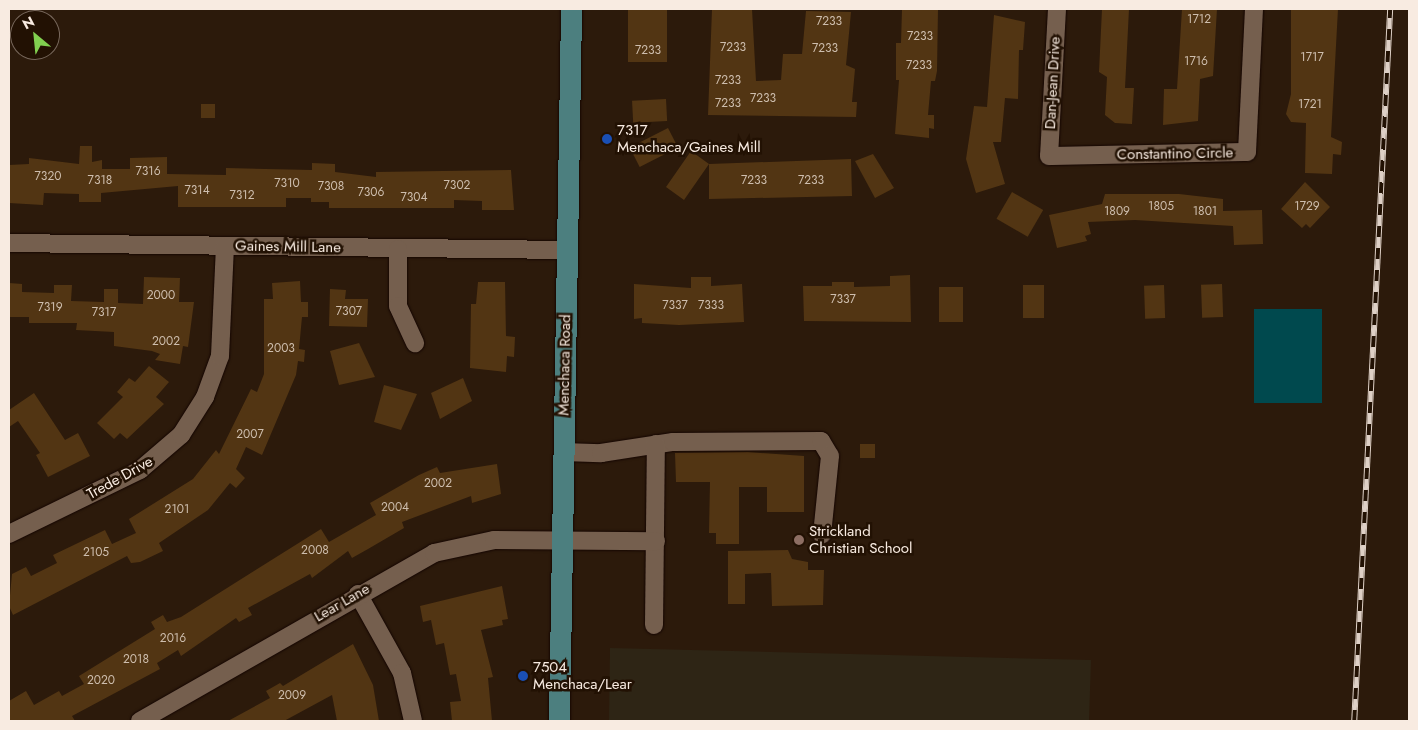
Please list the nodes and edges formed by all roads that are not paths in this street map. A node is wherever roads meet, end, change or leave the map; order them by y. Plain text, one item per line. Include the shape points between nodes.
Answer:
1 (571, 9) edge
2 (1058, 9) edge
3 (1254, 9) edge
4 (1049, 156) joint
5 (9, 244) edge
6 (225, 246) junction
7 (398, 249) junction
8 (567, 250) junction
9 (415, 343) dead end
10 (656, 444) junction
11 (563, 452) junction
12 (10, 531) edge
13 (822, 535) dead end
14 (562, 539) junction
15 (656, 541) junction
16 (358, 594) junction
17 (654, 625) dead end
18 (140, 721) edge
19 (413, 721) edge
20 (559, 721) edge

1 - 8 main road, Menchaca Road
2 - 4 street, Dan-Jean Drive
3 - 4 street, Constantino Circle via 1247,152
5 - 6 street, Gaines Mill Lane
6 - 7 street, Gaines Mill Lane
6 - 12 street, Trede Drive via 220,356 205,397 181,435 140,470
7 - 8 street, Gaines Mill Lane
7 - 9 street via 398,306
8 - 11 main road, Menchaca Road
10 - 11 street via 601,453
10 - 13 street via 821,441 830,456
10 - 15 street
11 - 14 main road, Menchaca Road
14 - 15 street, Lear Lane
14 - 16 street, Lear Lane via 494,540 451,548 417,560
14 - 20 main road, Menchaca Road
15 - 17 street
16 - 18 street, Lear Lane
16 - 19 street via 402,673

